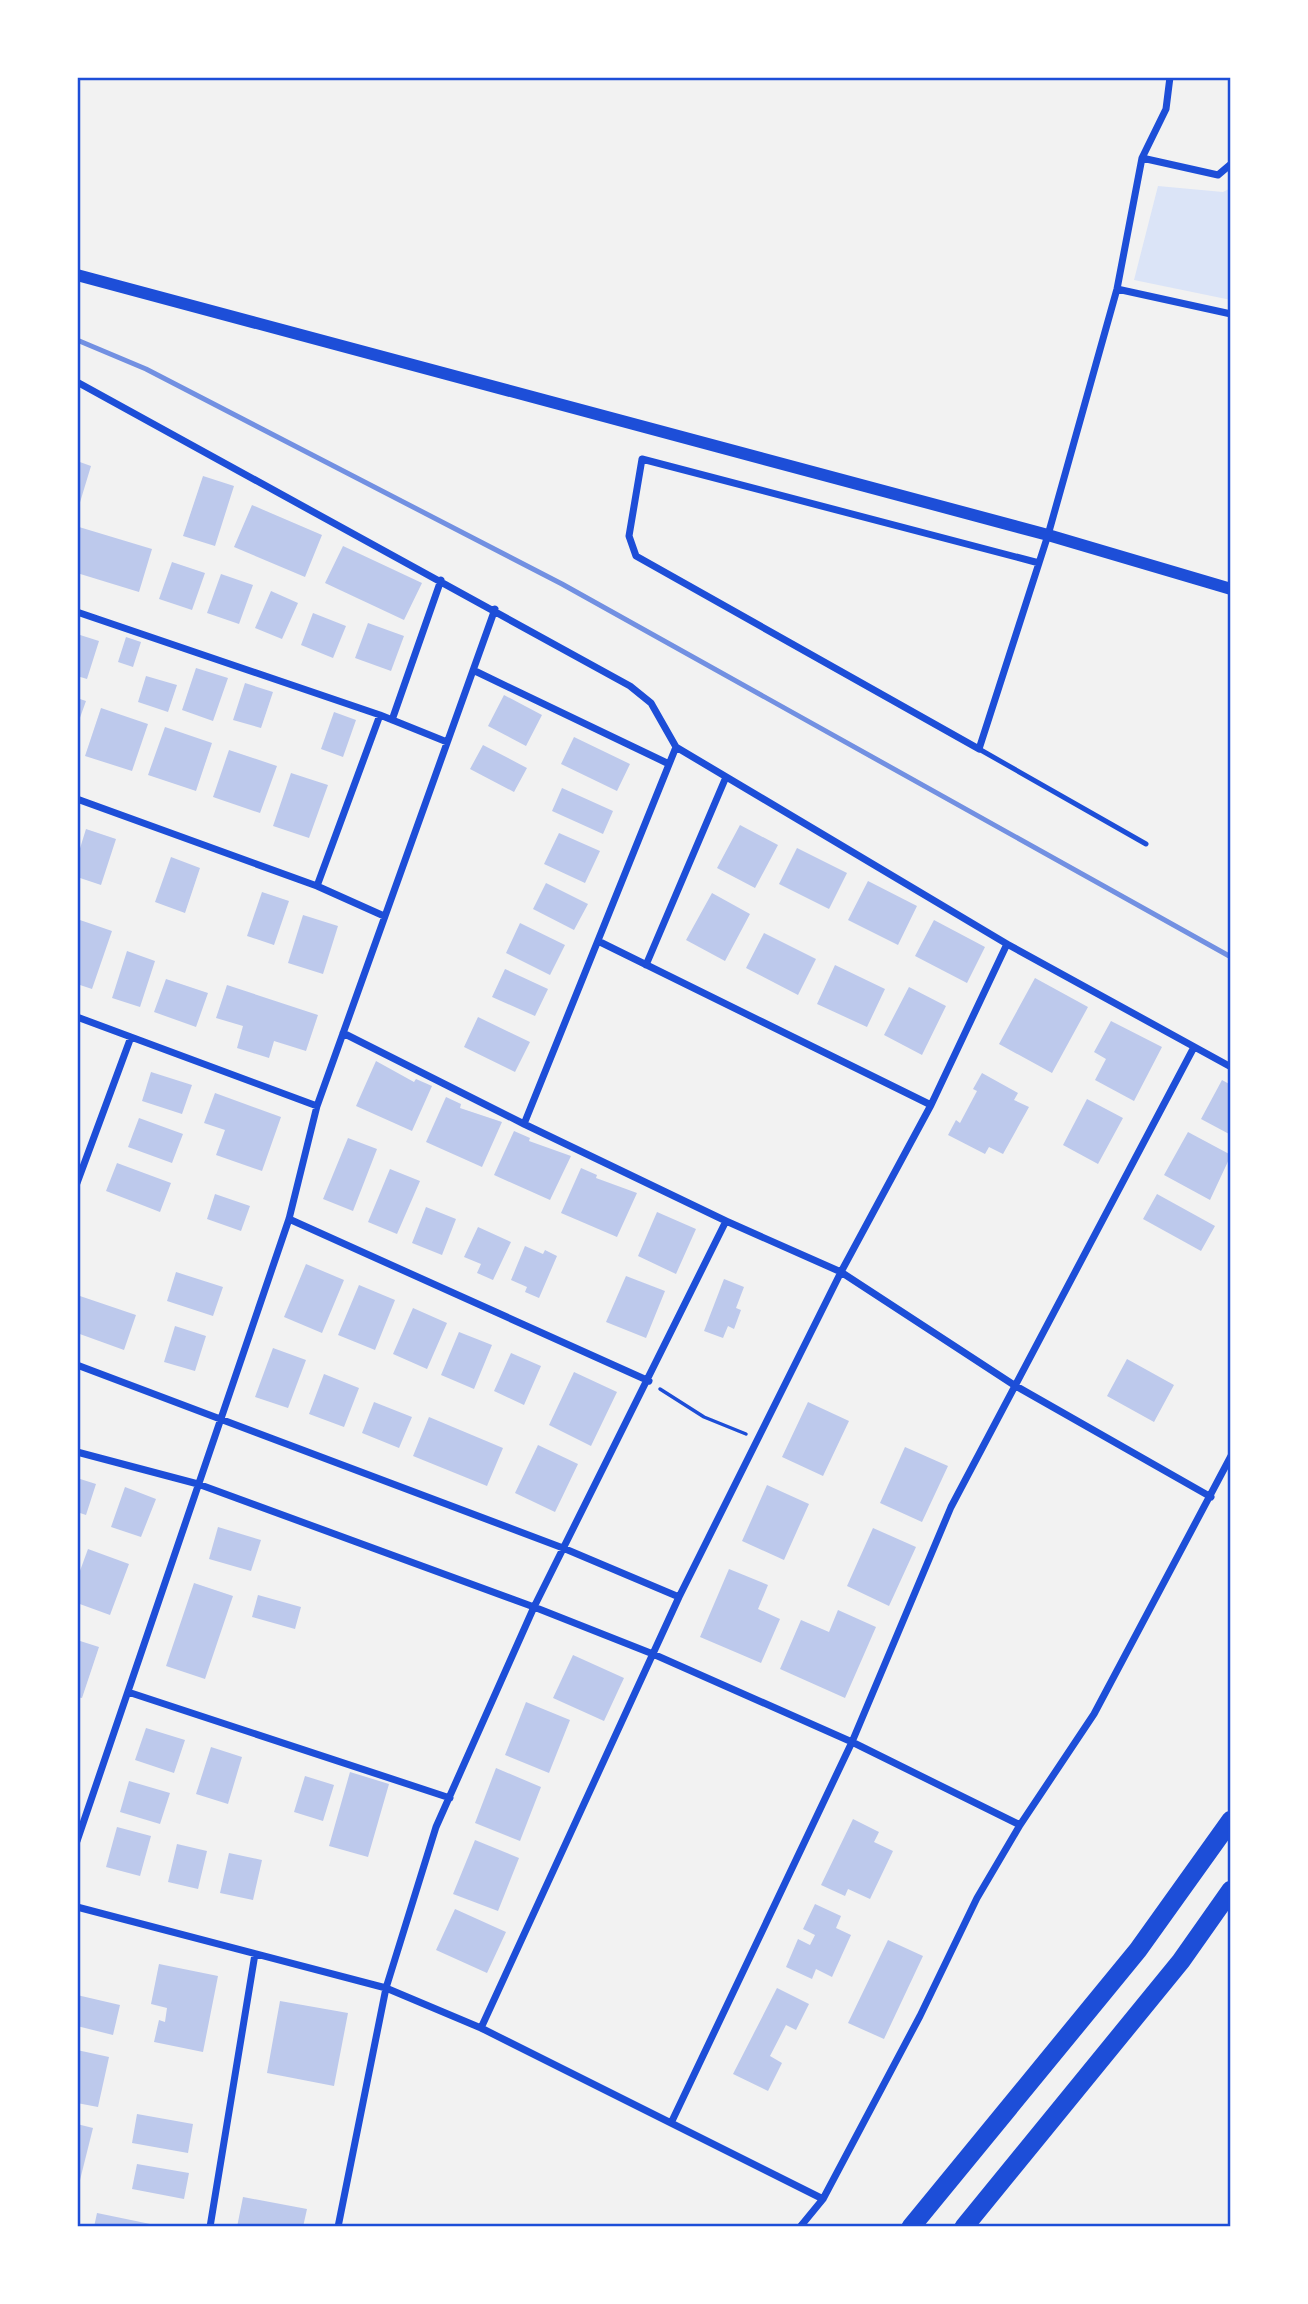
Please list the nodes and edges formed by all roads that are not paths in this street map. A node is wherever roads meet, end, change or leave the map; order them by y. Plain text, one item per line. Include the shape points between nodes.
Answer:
1 (1170, 77) edge
2 (1142, 159) junction
3 (1231, 164) edge
4 (77, 275) edge
5 (1116, 289) junction
6 (1231, 314) edge
7 (77, 382) edge
8 (1048, 535) junction
9 (1039, 563) junction
10 (442, 580) junction
11 (1231, 589) edge
12 (495, 610) junction
13 (77, 612) edge
14 (475, 671) junction
15 (380, 715) junction
16 (392, 720) junction
17 (447, 742) junction
18 (677, 747) junction
19 (979, 749) junction
20 (669, 764) junction
21 (726, 777) junction
22 (77, 799) edge
23 (1146, 844) dead end
24 (317, 886) junction
25 (384, 916) junction
26 (598, 941) junction
27 (1007, 944) junction
28 (646, 965) junction
29 (77, 1017) edge
30 (343, 1033) junction
31 (131, 1037) junction
32 (1194, 1049) junction
33 (1231, 1067) edge
34 (931, 1105) junction
35 (317, 1106) junction
36 (524, 1124) junction
37 (77, 1183) edge
38 (289, 1219) junction
39 (726, 1221) junction
40 (841, 1272) junction
41 (77, 1365) edge
42 (649, 1381) junction
43 (1014, 1385) junction
44 (222, 1418) junction
45 (77, 1452) edge
46 (1231, 1457) edge
47 (198, 1484) junction
48 (1211, 1497) junction
49 (564, 1548) junction
50 (679, 1597) junction
51 (534, 1607) junction
52 (653, 1654) junction
53 (128, 1692) junction
54 (852, 1742) junction
55 (450, 1798) junction
56 (1231, 1820) edge
57 (1020, 1825) junction
58 (77, 1841) edge
59 (1231, 1890) edge
60 (77, 1907) edge
61 (255, 1954) junction
62 (386, 1988) junction
63 (481, 2028) junction
64 (672, 2121) junction
65 (823, 2199) junction
66 (210, 2227) edge
67 (338, 2227) edge
68 (800, 2227) edge
69 (911, 2227) edge
70 (964, 2227) edge

1 - 2 street via 1166,109
2 - 3 street via 1218,176
2 - 5 street
4 - 8 street
5 - 6 street
5 - 8 street
7 - 10 street
8 - 9 street
8 - 11 street
9 - 19 street
9 - 19 street via 642,459 629,536 636,556
10 - 12 street
10 - 16 street
12 - 14 street
12 - 18 street via 630,686 652,704
13 - 15 street
14 - 17 street
14 - 20 street
15 - 16 street
15 - 24 street
16 - 17 street
17 - 25 street
18 - 20 street
18 - 21 street
19 - 23 lane
20 - 26 street
21 - 27 street
21 - 28 street
22 - 24 street
24 - 25 street
25 - 30 street
26 - 28 street
26 - 36 street
27 - 32 street
27 - 34 street
28 - 34 street
29 - 31 street
30 - 35 street
30 - 36 street
31 - 35 street
31 - 37 street
32 - 33 street
32 - 43 street
34 - 40 street
35 - 38 street
36 - 39 street
38 - 42 street
38 - 44 street
39 - 40 street
39 - 42 street
40 - 43 street
40 - 50 street
41 - 44 street
42 - 49 street
43 - 48 street
43 - 54 street via 951,1507
44 - 47 street
44 - 49 street
45 - 47 street
46 - 48 street
47 - 51 street
47 - 53 street
48 - 57 street via 1094,1714
49 - 50 street
49 - 51 street
50 - 52 street
51 - 52 street
51 - 55 street
52 - 54 street
52 - 63 street
53 - 55 street
53 - 58 street
54 - 57 street
54 - 64 street
55 - 62 street via 436,1828
56 - 69 highway via 1138,1950
57 - 65 street via 977,1898
59 - 70 highway via 1181,1961
60 - 61 street
61 - 62 street
61 - 66 street
62 - 63 street
62 - 67 street
63 - 64 street
64 - 65 street
65 - 68 street

